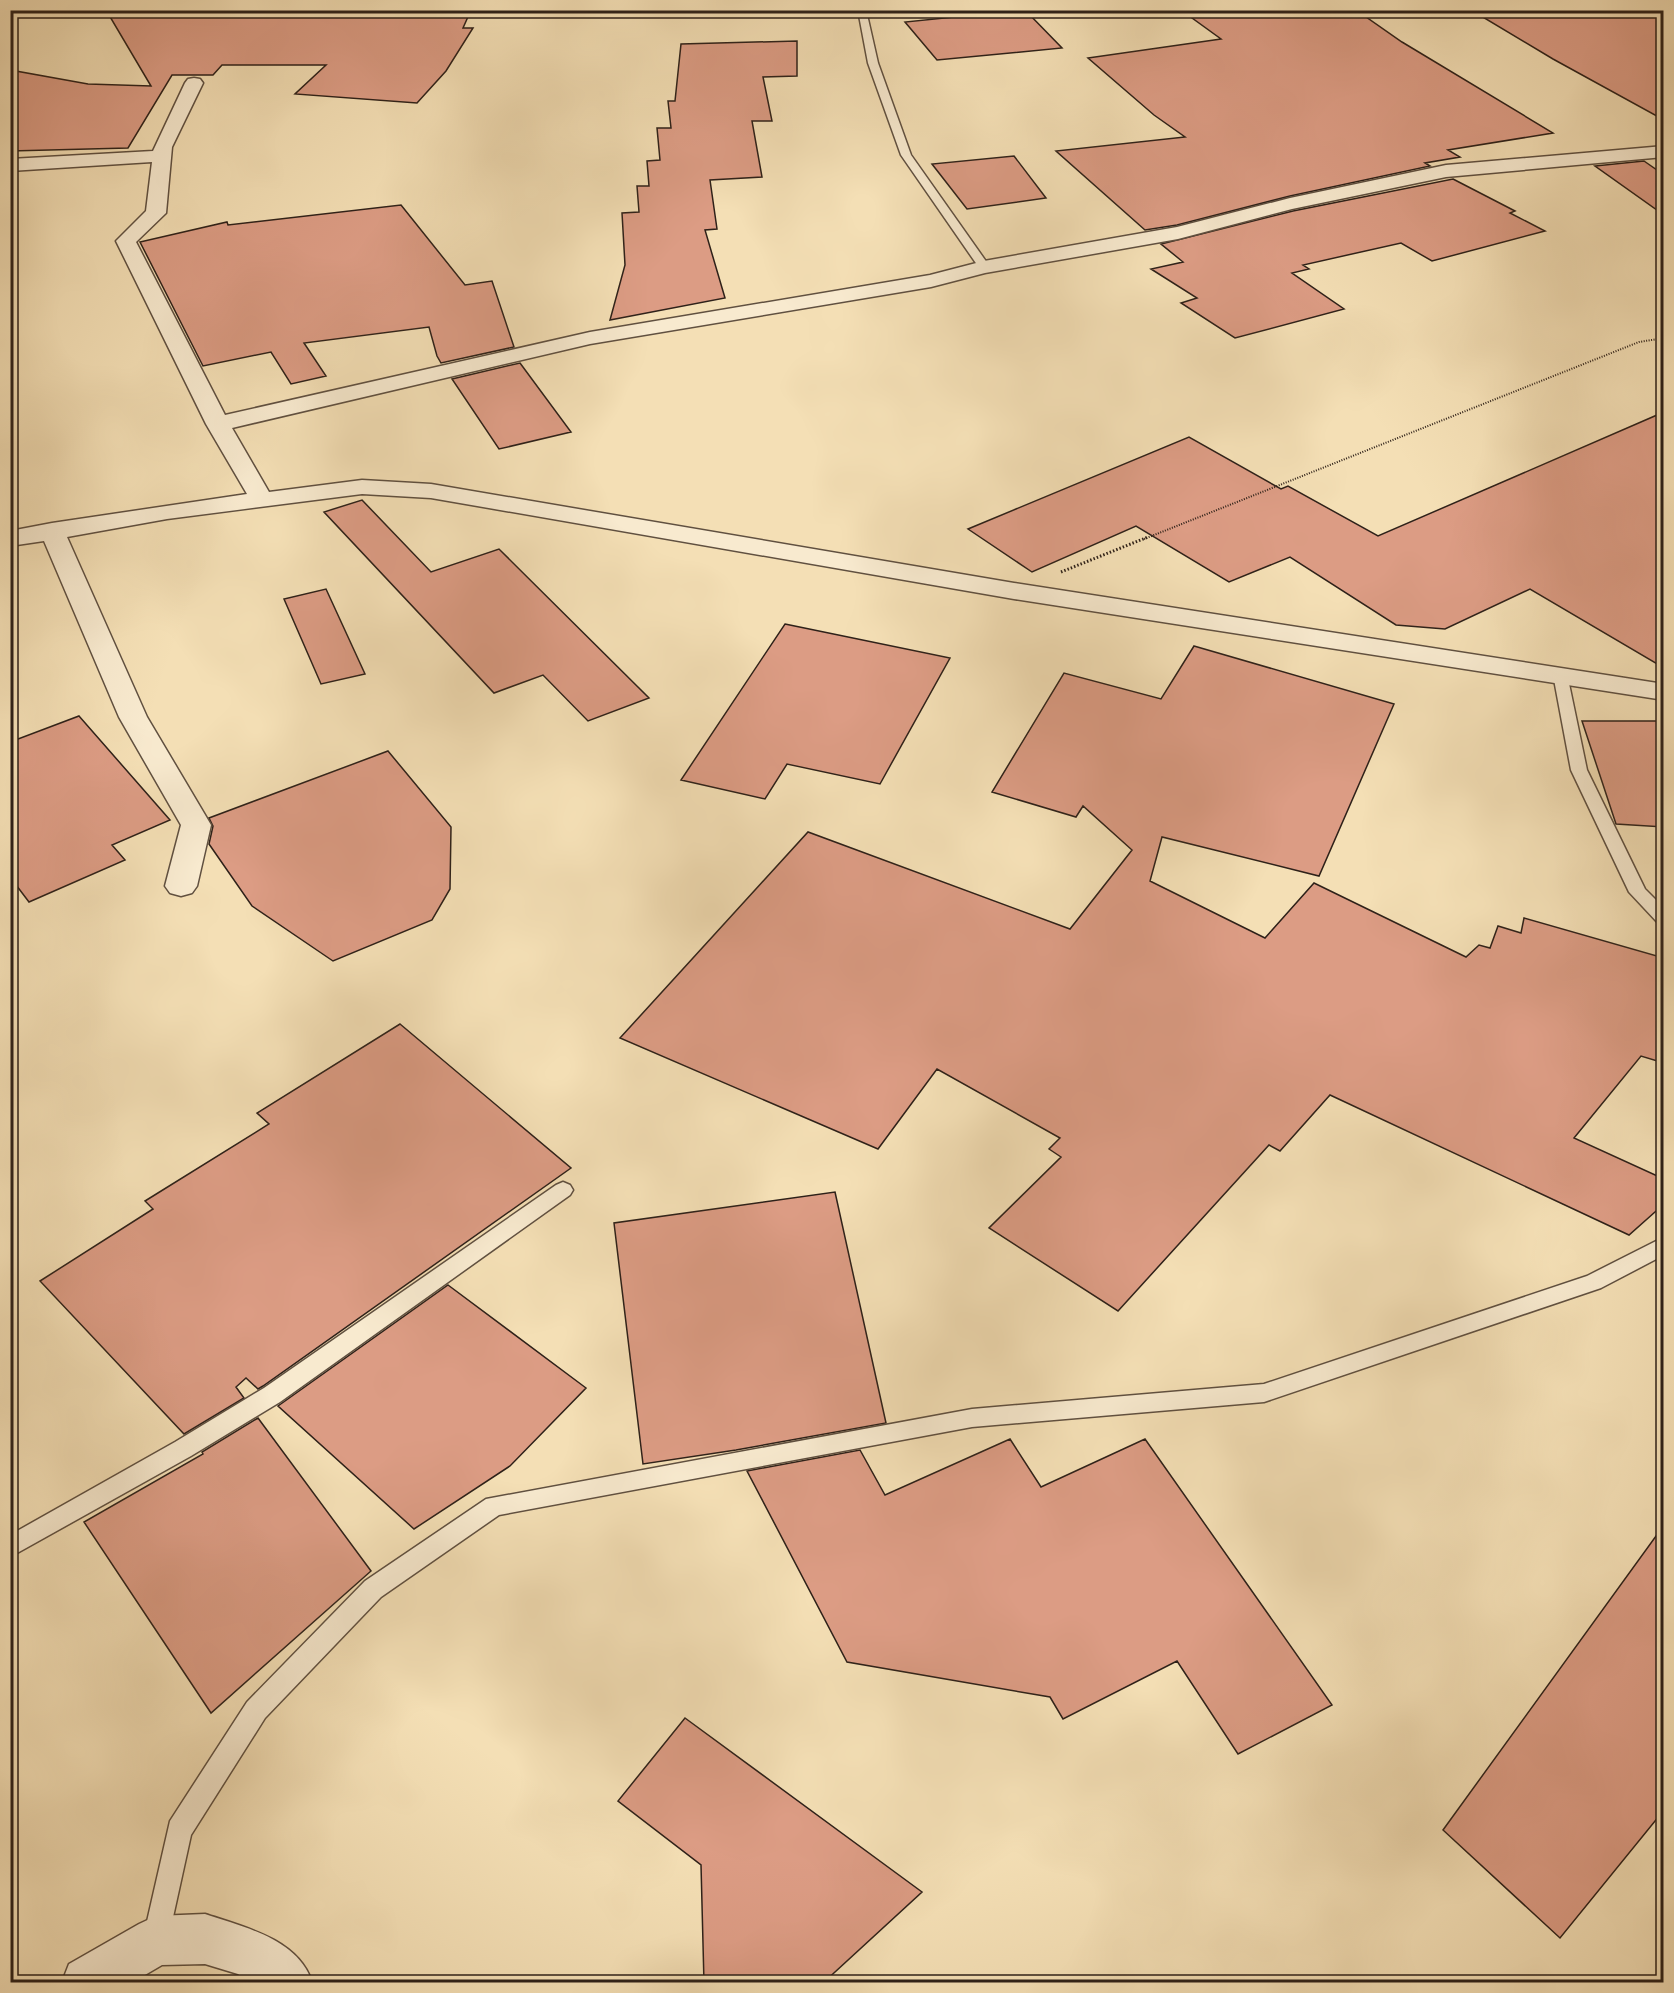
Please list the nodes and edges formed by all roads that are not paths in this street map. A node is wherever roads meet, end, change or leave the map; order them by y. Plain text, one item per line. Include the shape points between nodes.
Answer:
1 (862, 10) edge
2 (194, 83) dead end
3 (1664, 151) edge
4 (162, 156) junction
5 (10, 165) edge
6 (984, 267) junction
7 (218, 424) junction
8 (262, 500) junction
9 (52, 530) junction
10 (10, 539) edge
11 (1560, 674) junction
12 (1664, 692) edge
13 (181, 886) dead end
14 (1664, 919) edge
15 (563, 1190) dead end
16 (1664, 1245) edge
17 (10, 1547) edge
18 (156, 1941) junction
19 (87, 1983) edge
20 (287, 1983) edge

1 - 6 lane via 873,63 906,155
2 - 4 street
3 - 6 street via 1446,171 1178,232
4 - 5 street
4 - 7 street via 156,213 126,241
6 - 7 street via 931,281 590,338
7 - 8 street
8 - 9 street
8 - 11 street via 362,487 431,491 1014,591
9 - 10 street
9 - 13 street via 133,717 196,825
11 - 12 street
11 - 14 lane via 1579,770 1638,892
15 - 17 lane via 272,1395
16 - 18 lane via 1594,1282 1263,1393 972,1418 494,1506 373,1589 256,1710 179,1830
18 - 19 street
18 - 20 street via 206,1939 252,1954

